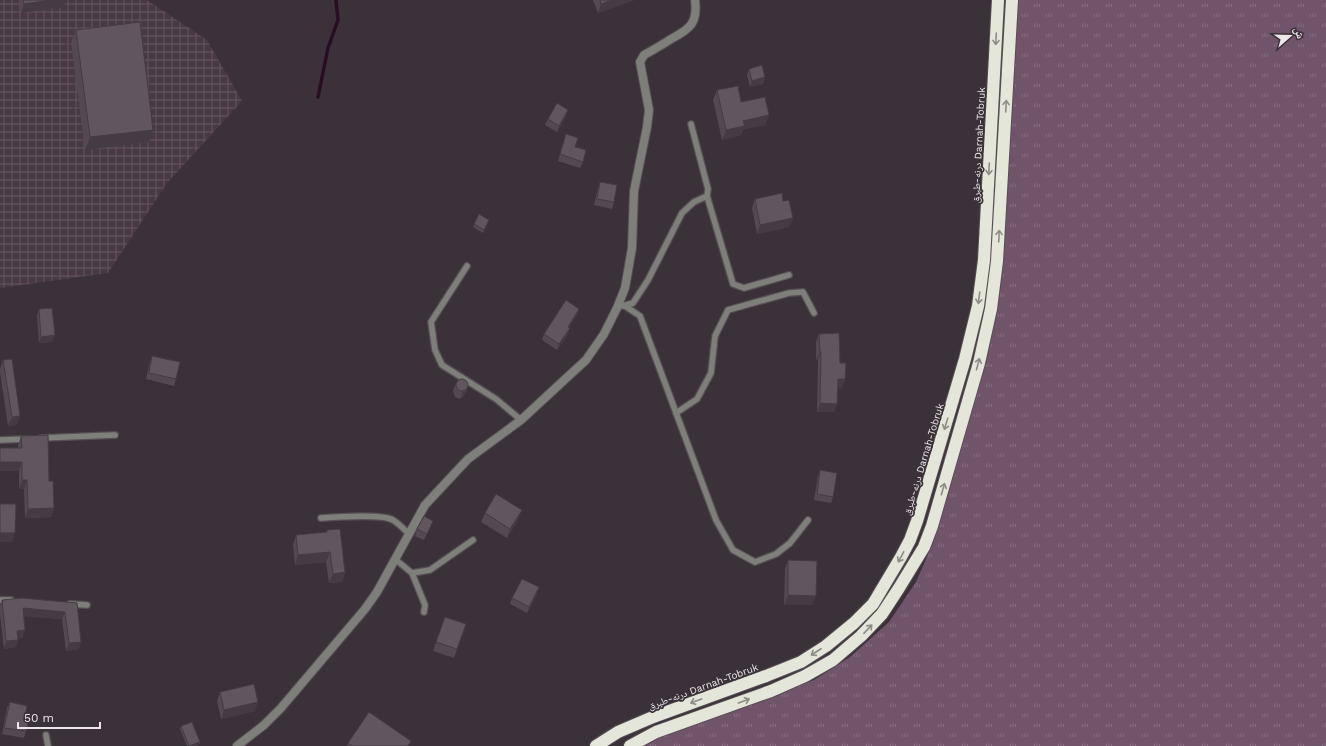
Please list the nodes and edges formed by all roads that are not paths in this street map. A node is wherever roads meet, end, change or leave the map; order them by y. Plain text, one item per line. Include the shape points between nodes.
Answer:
1 (695, 0) edge
2 (998, 0) edge
3 (1012, 0) edge
4 (691, 124) dead end
5 (707, 196) junction
6 (467, 266) dead end
7 (789, 275) dead end
8 (621, 307) junction
9 (814, 313) dead end
10 (676, 413) junction
11 (521, 420) junction
12 (115, 435) dead end
13 (0, 440) edge
14 (321, 518) dead end
15 (808, 520) dead end
16 (409, 534) junction
17 (473, 540) dead end
18 (395, 559) junction
19 (412, 573) junction
20 (0, 600) edge
21 (16, 601) edge
22 (64, 604) edge
23 (88, 605) dead end
24 (424, 612) dead end
25 (46, 735) dead end
26 (48, 746) edge
27 (237, 746) edge
28 (596, 746) edge
29 (630, 746) edge

1 - 8 street via 695,16 687,31 644,55 640,62 649,110 634,190 632,248
2 -> 28 highway, درنه-طبرق Darnah-Tobruk via 984,260 978,306 917,521 901,557 873,604 826,646 801,662 653,716 618,732
29 -> 3 highway via 656,732 771,691 833,660 882,614 924,547 941,497 992,309
4 - 5 lane via 708,190
5 - 7 lane via 733,284 744,288
5 - 8 lane via 694,202 682,213 648,280 633,303
6 - 11 lane via 431,322 435,350 442,365 496,399
8 - 10 lane via 640,316
8 - 11 street via 586,360
9 - 10 lane via 803,292 789,293 728,310 715,336 711,373 697,399
10 - 15 lane via 716,520 733,550 755,562 776,554 790,543
11 - 16 street via 468,459 425,505
12 - 13 lane
14 - 16 lane via 345,516 392,519
16 - 18 street
17 - 19 lane via 430,570
18 - 19 lane
18 - 27 street via 365,609 297,690 264,725
19 - 24 lane via 425,605
20 - 21 lane
22 - 23 lane
25 - 26 lane

